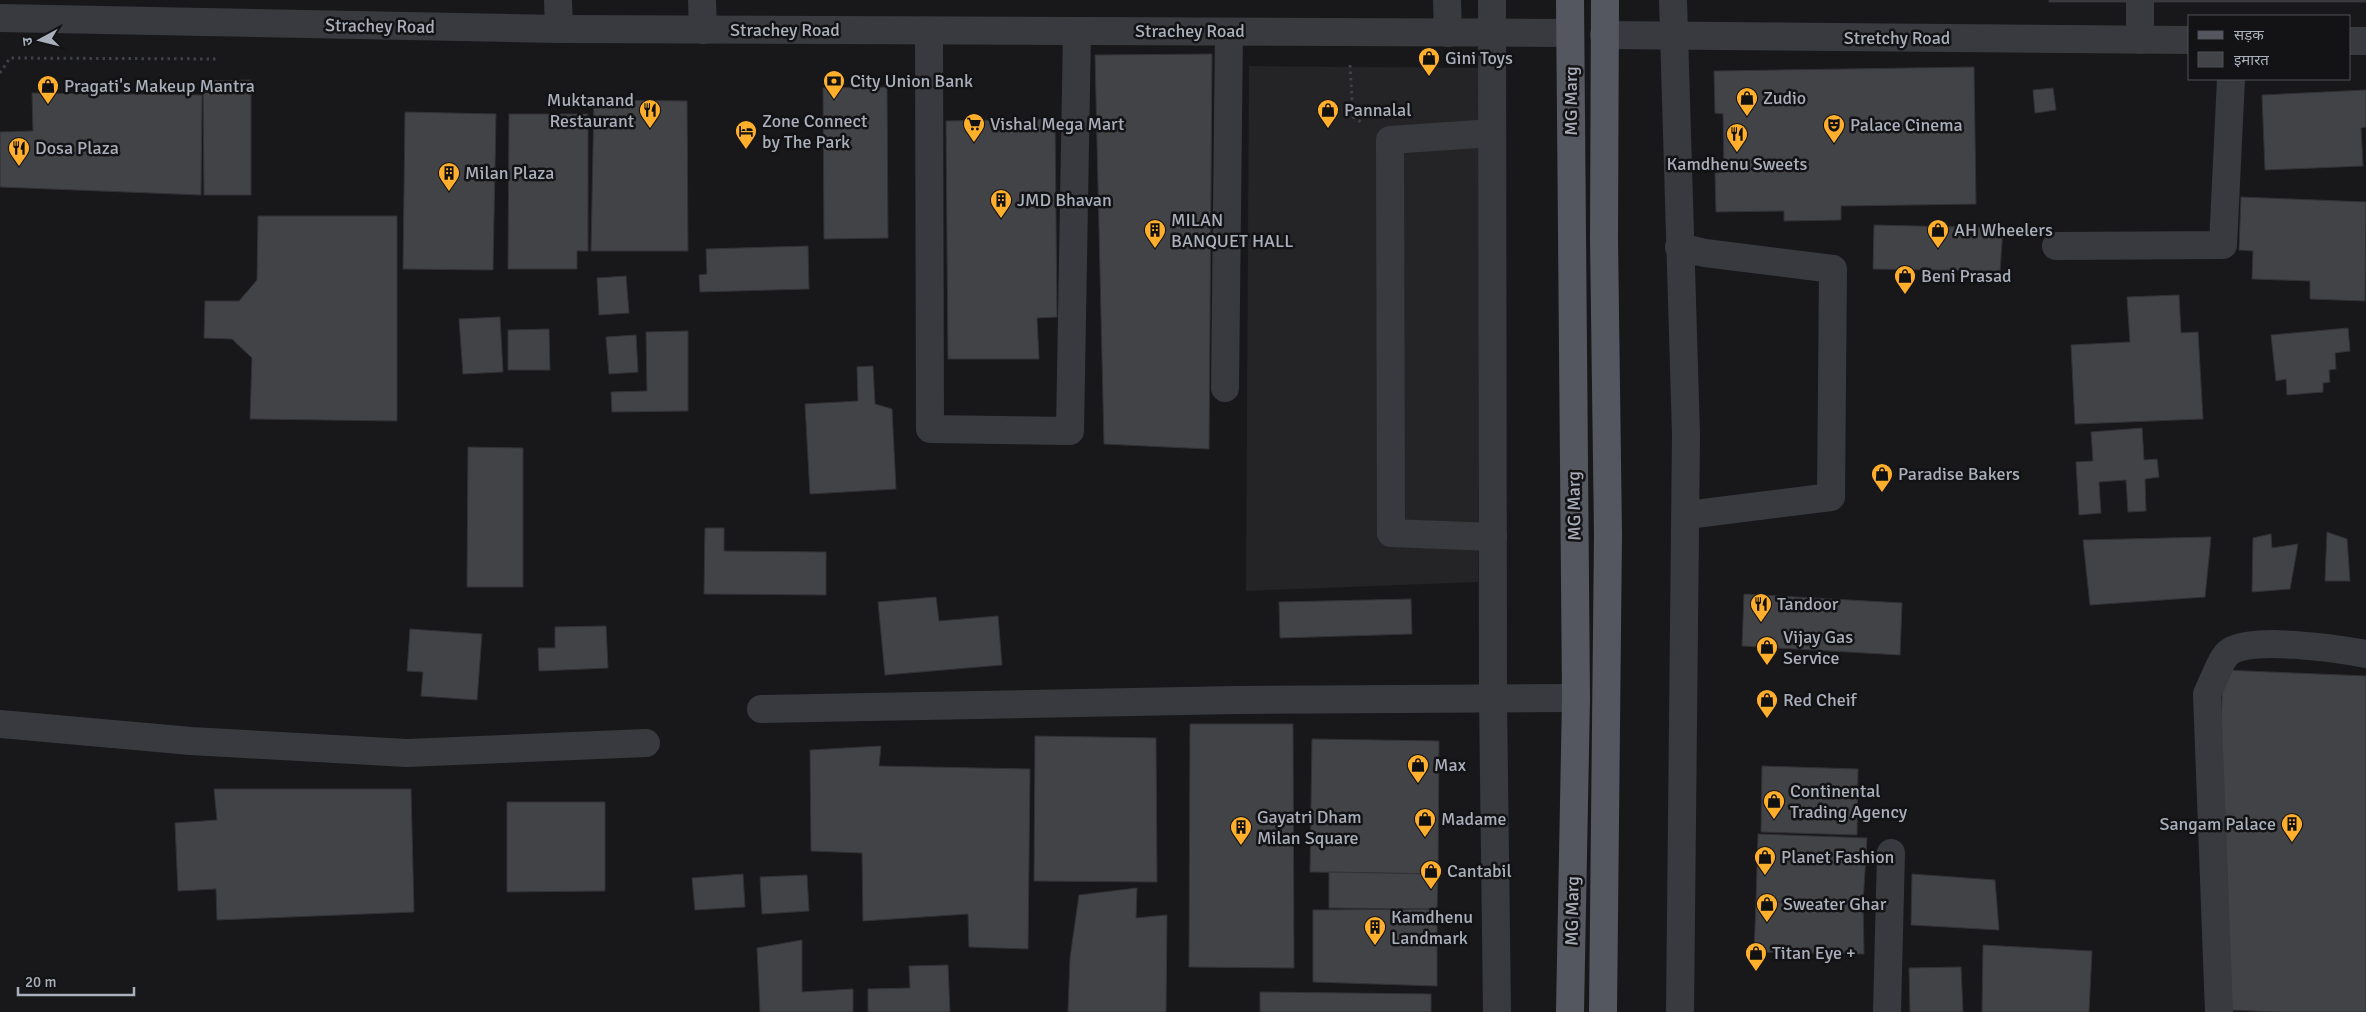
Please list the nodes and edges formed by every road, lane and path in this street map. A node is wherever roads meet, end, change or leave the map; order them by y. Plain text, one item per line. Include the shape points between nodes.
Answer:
1 (558, 0) edge
2 (702, 0) edge
3 (1447, 0) edge
4 (1492, 0) edge
5 (1570, 0) edge
6 (1604, 0) edge
7 (1673, 0) edge
8 (2140, 0) edge
9 (0, 18) edge
10 (558, 29) junction
11 (702, 30) junction
12 (929, 31) junction
13 (1077, 31) junction
14 (1229, 32) junction
15 (1347, 32) junction
16 (1492, 32) junction
17 (1448, 33) junction
18 (1570, 33) junction
19 (1604, 35) junction
20 (1673, 37) junction
21 (2140, 40) junction
22 (2188, 40) edge
23 (2351, 41) edge
24 (2366, 41) edge
25 (2231, 80) edge
26 (1492, 132) junction
27 (1390, 140) junction
28 (2056, 246) dead end
29 (1679, 247) junction
30 (1225, 388) dead end
31 (1687, 515) junction
32 (1493, 537) junction
33 (2366, 654) edge
34 (1576, 698) junction
35 (1493, 699) junction
36 (761, 708) dead end
37 (0, 724) edge
38 (646, 743) dead end
39 (1892, 853) dead end
40 (1497, 1012) edge
41 (1570, 1012) edge
42 (1604, 1012) edge
43 (1680, 1012) edge
44 (1887, 1012) edge
45 (2219, 1012) edge

1 - 10 street
2 - 11 street
3 - 17 street
4 - 16 street
5 - 18 main road, MG Marg
6 - 19 main road, MG Marg
7 - 20 street
8 - 21 street
9 - 10 street, Strachey Road
10 - 11 street, Strachey Road
11 - 12 street, Strachey Road
12 - 13 street, Strachey Road
12 - 13 street via 930,429 1070,431
13 - 14 street, Strachey Road
14 - 15 street, Strachey Road
14 - 30 street
15 - 17 street, Strachey Road
15 - 27 path via 1353,117
16 - 17 street, Strachey Road
16 - 18 street, Strachey Road
16 - 26 street
18 - 34 main road, MG Marg
19 - 20 street, Stretchy Road
19 - 42 main road, MG Marg via 1608,545
20 - 21 street, Stretchy Road
20 - 29 street
21 - 22 street, Stretchy Road
23 - 24 street
25 - 28 street via 2223,245
26 - 27 street
26 - 32 street
27 - 32 street via 1391,533
29 - 31 street
29 - 31 street via 1833,269 1831,497
31 - 43 street
32 - 35 street
33 - 45 street via 2317,646 2242,646 2228,653 2207,694
34 - 35 street
34 - 41 main road, MG Marg
35 - 36 street
35 - 40 street
37 - 38 street via 192,741 407,753
39 - 44 street

